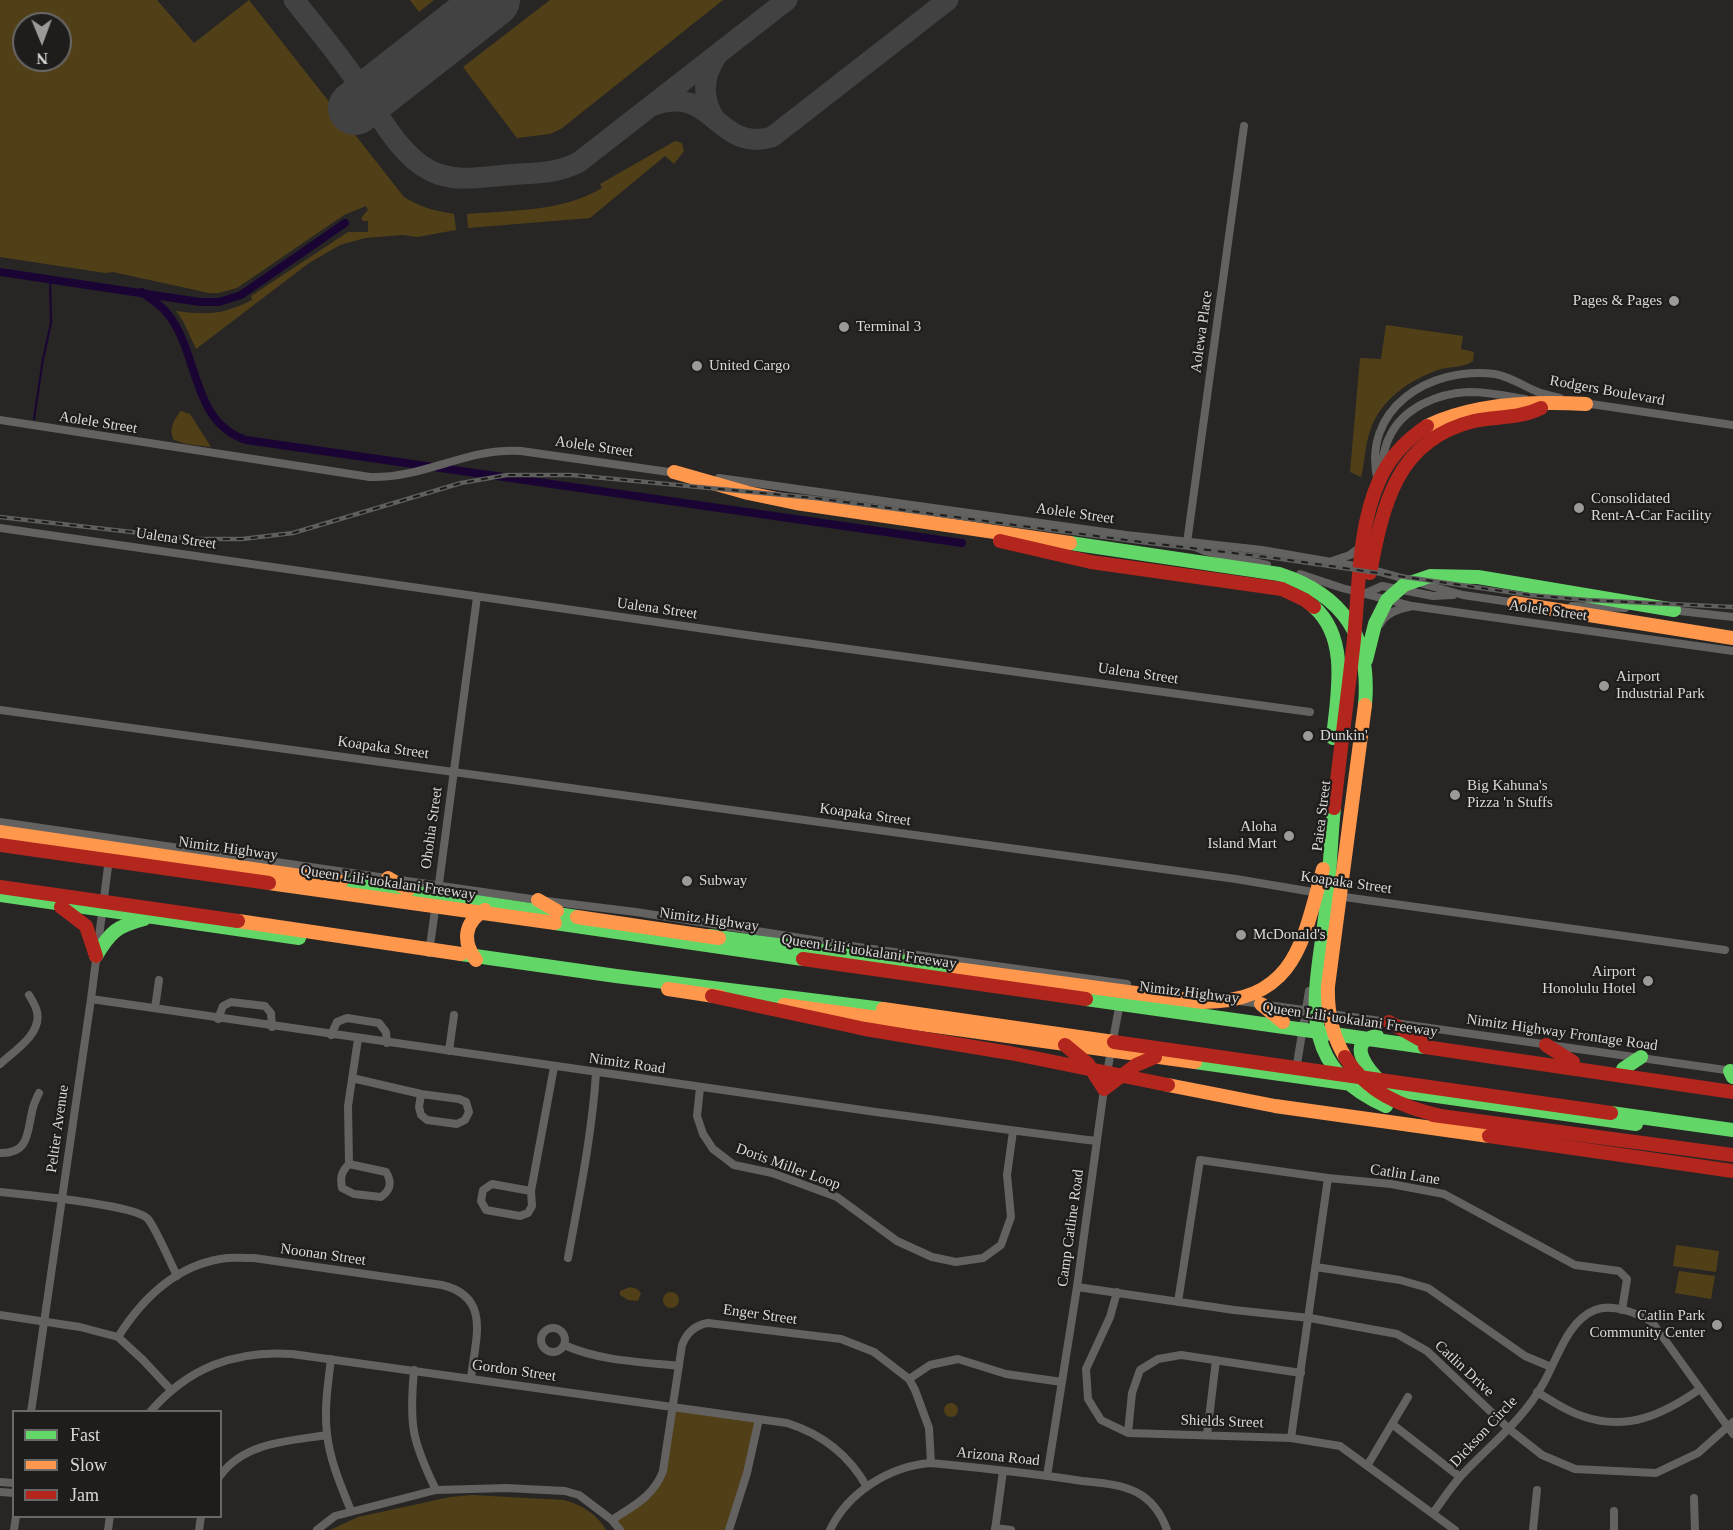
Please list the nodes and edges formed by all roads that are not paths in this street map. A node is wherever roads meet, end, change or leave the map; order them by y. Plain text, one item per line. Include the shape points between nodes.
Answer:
1 (1244, 126) dead end
2 (1548, 403) junction
3 (1586, 404) junction
4 (0, 420) edge
5 (1733, 426) edge
6 (674, 472) junction
7 (1378, 482) junction
8 (954, 527) junction
9 (0, 528) edge
10 (1371, 531) junction
11 (1187, 543) junction
12 (1329, 561) junction
13 (1366, 568) junction
14 (1363, 594) junction
15 (1462, 595) junction
16 (477, 597) junction
17 (1514, 603) junction
18 (1412, 606) junction
19 (1674, 610) junction
20 (1733, 617) edge
21 (1733, 633) edge
22 (1730, 646) edge
23 (1353, 672) junction
24 (0, 710) edge
25 (1310, 712) dead end
26 (454, 772) junction
27 (1337, 782) junction
28 (0, 822) edge
29 (0, 832) edge
30 (85, 834) junction
31 (1331, 839) junction
32 (0, 845) edge
33 (110, 849) junction
34 (242, 856) junction
35 (212, 864) junction
36 (388, 878) junction
37 (284, 885) junction
38 (0, 887) edge
39 (438, 891) junction
40 (412, 893) junction
41 (0, 895) edge
42 (1326, 895) junction
43 (538, 900) junction
44 (56, 903) junction
45 (504, 906) junction
46 (102, 910) junction
47 (564, 915) junction
48 (150, 917) junction
49 (810, 939) junction
50 (1725, 950) dead end
51 (829, 954) junction
52 (96, 956) junction
53 (429, 956) junction
54 (961, 962) junction
55 (482, 964) junction
56 (940, 970) junction
57 (616, 976) junction
58 (1086, 978) junction
59 (159, 980) dead end
60 (1125, 984) junction
61 (29, 995) dead end
62 (1106, 998) junction
63 (91, 999) junction
64 (1121, 1001) junction
65 (1261, 1004) junction
66 (155, 1008) junction
67 (454, 1015) dead end
68 (1304, 1017) junction
69 (218, 1018) junction
70 (1284, 1022) junction
71 (272, 1027) junction
72 (1387, 1028) junction
73 (331, 1035) junction
74 (358, 1039) junction
75 (387, 1043) junction
76 (1062, 1043) junction
77 (1546, 1045) junction
78 (1111, 1049) junction
79 (449, 1051) junction
80 (1157, 1056) junction
81 (1641, 1057) junction
82 (1573, 1062) junction
83 (0, 1064) edge
84 (554, 1067) junction
85 (1623, 1069) junction
86 (596, 1073) junction
87 (1295, 1076) junction
88 (1732, 1076) edge
89 (352, 1078) junction
90 (700, 1088) junction
91 (1104, 1089) junction
92 (1391, 1090) junction
93 (1733, 1092) edge
94 (39, 1093) dead end
95 (421, 1094) junction
96 (1441, 1116) junction
97 (1733, 1130) edge
98 (1013, 1131) junction
99 (1733, 1137) edge
100 (1097, 1141) junction
101 (0, 1153) edge
102 (1733, 1155) edge
103 (349, 1164) junction
104 (1733, 1171) edge
105 (1328, 1178) junction
106 (531, 1191) junction
107 (0, 1192) edge
108 (61, 1199) junction
109 (568, 1258) dead end
110 (1316, 1268) junction
111 (177, 1276) junction
112 (1077, 1287) junction
113 (1117, 1292) junction
114 (1178, 1302) junction
115 (1622, 1310) junction
116 (0, 1315) edge
117 (1310, 1318) junction
118 (43, 1322) junction
119 (118, 1337) junction
120 (564, 1345) dead end
121 (331, 1359) junction
122 (1216, 1360) junction
123 (679, 1366) junction
124 (1551, 1367) junction
125 (414, 1370) junction
126 (1301, 1373) junction
127 (471, 1378) junction
128 (909, 1379) junction
129 (1062, 1382) junction
130 (1700, 1389) junction
131 (171, 1390) junction
132 (1538, 1392) junction
133 (1407, 1397) dead end
134 (672, 1406) junction
135 (31, 1410) edge
136 (152, 1410) edge
137 (759, 1419) junction
138 (1392, 1424) junction
139 (1732, 1428) edge
140 (1509, 1429) junction
141 (1128, 1433) junction
142 (327, 1435) junction
143 (1207, 1435) junction
144 (1291, 1438) junction
145 (931, 1463) junction
146 (1367, 1466) junction
147 (1003, 1471) junction
148 (222, 1474) edge
149 (1047, 1476) junction
150 (1460, 1477) junction
151 (867, 1487) junction
152 (436, 1490) junction
153 (1537, 1490) dead end
154 (1694, 1498) dead end
155 (351, 1511) junction
156 (1614, 1511) dead end
157 (1433, 1513) junction
158 (612, 1520) junction
159 (995, 1529) edge
160 (316, 1530) edge
161 (620, 1530) edge
162 (729, 1530) edge
163 (830, 1530) edge
164 (1011, 1530) edge
165 (1167, 1530) edge
166 (1455, 1530) edge
167 (1533, 1530) edge
168 (1614, 1530) edge
169 (1695, 1530) edge

1 - 11 street, Aolewa Place
2 - 5 street
2 - 7 street via 1469,392 1442,397 1412,410 1394,428 1384,450
2 - 23 main road via 1530,414 1476,421 1449,430 1424,446 1404,467 1382,512
3 - 5 street, Rodgers Boulevard
3 - 7 street, Rodgers Boulevard via 1539,393 1494,374 1465,374 1437,380 1410,393 1382,424 1374,465
3 - 23 main road via 1559,401 1481,408 1442,418 1411,437 1391,459 1372,498
4 - 6 street, Aolele Street via 361,477 411,474 486,452 513,450
6 - 8 main road via 786,501
6 - 11 street, Aolele Street
7 - 10 street, Rodgers Boulevard
8 - 27 main road via 1067,557 1282,589 1302,597 1330,628 1338,653 1332,753
8 - 96 main road via 1290,577 1338,606 1364,655 1366,687 1329,976 1330,1018 1345,1057 1370,1086 1395,1102
9 - 16 street, Ualena Street
10 - 12 street via 1364,544 1350,555
10 - 13 street, Rodgers Boulevard
11 - 12 street, Aolele Street
11 - 14 street, Aolele Street
12 - 13 street, Aolele Street
13 - 14 street, Rodgers Boulevard
13 - 15 street, Aolele Street
14 - 15 street via 1382,586 1433,596
14 - 18 street, Aolele Street
14 - 23 street, Paiea Street
15 - 17 street, Aolele Street
16 - 25 street, Ualena Street
16 - 26 street, Ohohia Street
17 - 19 street, Aolele Street
17 - 22 main road via 1654,625
18 - 22 street, Aolele Street
18 - 23 street via 1398,609 1381,621 1375,642
19 - 20 street, Aolele Street
19 - 27 main road via 1443,575 1406,584 1384,604 1373,632
21 - 22 street
23 - 27 main road
23 - 42 street, Paiea Street
24 - 26 street, Koapaka Street
26 - 39 street, Ohohia Street
26 - 42 street, Koapaka Street via 1236,879
27 - 31 main road
28 - 30 street
29 - 33 main road, Nimitz Highway
30 - 33 main road
30 - 34 street
31 - 37 main road via 1302,945 1289,965 1255,994 1216,1003
31 - 96 main road via 1314,1007 1323,1046 1329,1061 1365,1096 1395,1110
32 - 37 main road, Queen Liliʻuokalani Freeway
33 - 35 main road, Nimitz Highway
33 - 46 street, Peltier Avenue
34 - 35 main road
34 - 36 street
35 - 40 main road, Nimitz Highway
36 - 39 street
36 - 40 main road
37 - 93 main road, Queen Liliʻuokalani Freeway
38 - 57 main road
39 - 40 main road, Nimitz Highway
39 - 43 street
39 - 45 main road, Nimitz Highway
39 - 53 street, Ohohia Street
41 - 44 main road
42 - 50 street, Koapaka Street
42 - 68 street, Paiea Street
43 - 47 main road
43 - 49 street
44 - 46 main road
44 - 52 main road via 85,922
45 - 47 main road, Nimitz Highway
45 - 55 main road via 480,911 468,925 466,945
46 - 48 main road
46 - 52 street, Peltier Avenue
47 - 51 main road, Nimitz Highway
48 - 52 main road via 118,926
48 - 53 main road
49 - 51 main road
49 - 54 street
51 - 56 main road, Nimitz Highway
52 - 63 street, Peltier Avenue
53 - 55 main road
54 - 56 main road
54 - 58 street
55 - 76 main road
56 - 62 main road, Nimitz Highway
57 - 97 main road
57 - 104 main road via 865,1029 1011,1053 1275,1106
58 - 60 street
58 - 62 main road
59 - 66 street
60 - 64 street, Camp Catline Road
60 - 65 street
61 - 83 street via 37,1012 37,1027
62 - 64 main road, Nimitz Highway
63 - 66 street, Nimitz Road
63 - 108 street, Peltier Avenue
64 - 70 main road, Nimitz Highway
64 - 78 street, Camp Catline Road
65 - 68 street
65 - 70 main road
66 - 69 street, Nimitz Road
67 - 79 street
68 - 70 main road, Nimitz Highway
68 - 72 main road, Nimitz Highway
68 - 87 street, Paiea Street
69 - 71 street, Nimitz Road
69 - 71 street via 223,1006 231,1002 265,1006 272,1013
71 - 73 street, Nimitz Road
72 - 77 street, Nimitz Highway Frontage Road
72 - 82 main road via 1421,1040
72 - 92 main road via 1365,1040 1360,1051 1366,1068
73 - 74 street, Nimitz Road
73 - 75 street via 337,1022 347,1018 379,1023 386,1032
74 - 75 street, Nimitz Road
74 - 89 street
75 - 79 street, Nimitz Road
76 - 78 main road
76 - 91 main road via 1091,1066
77 - 81 street, Nimitz Highway Frontage Road
77 - 82 main road
78 - 80 main road
78 - 91 street, Camp Catline Road
79 - 84 street, Nimitz Road
80 - 87 main road
80 - 91 main road via 1136,1065
81 - 85 main road
81 - 88 street, Nimitz Highway Frontage Road
82 - 85 main road
84 - 86 street, Nimitz Road
84 - 106 street
85 - 88 main road
86 - 90 street, Nimitz Road
86 - 109 street
87 - 92 main road
89 - 95 street
89 - 103 street via 348,1106
90 - 98 street, Nimitz Road
90 - 98 street, Doris Miller Loop via 697,1116 703,1134 713,1149 734,1165 772,1173 837,1197 897,1241 932,1257 956,1262 983,1258 1001,1245 1011,1217 1007,1175
91 - 100 street, Camp Catline Road
92 - 99 main road
94 - 101 street via 26,1140 9,1153
95 - 95 street via 459,1099 466,1102 469,1112 457,1124 427,1120 419,1107
96 - 102 main road
98 - 100 street, Nimitz Road
100 - 112 street, Camp Catline Road
103 - 103 street via 386,1172 391,1183 388,1192 381,1197 354,1194 342,1188 342,1171
105 - 110 street
105 - 114 street, Catlin Lane via 1200,1160
105 - 115 street, Catlin Lane via 1444,1194 1575,1265 1619,1272 1627,1279
106 - 106 street via 532,1206 520,1216 486,1210 482,1204 483,1190 492,1184
107 - 108 street
108 - 111 street via 134,1211 147,1218
108 - 118 street, Peltier Avenue
110 - 117 street
110 - 124 street via 1428,1288 1525,1356
111 - 119 street, Noonan Street via 141,1304
111 - 127 street, Noonan Street via 222,1259 254,1258 455,1288 473,1304 477,1317
112 - 113 street, Catlin Drive
112 - 129 street, Camp Catline Road
113 - 114 street, Catlin Drive
113 - 141 street, Shields Street via 1086,1369 1088,1400 1101,1420
114 - 117 street, Catlin Drive
115 - 124 street, Dickson Circle via 1594,1310 1573,1327
115 - 130 street, Dickson Circle via 1652,1322
116 - 118 street
117 - 126 street
117 - 140 street, Catlin Drive via 1397,1334 1428,1352
118 - 119 street
118 - 135 street, Peltier Avenue
119 - 131 street
120 - 123 street via 609,1358
121 - 125 street, Gordon Street
121 - 131 street, Gordon Street via 280,1353 244,1356 208,1366
121 - 142 street
122 - 126 street
122 - 141 street via 1181,1355 1158,1359 1140,1370 1132,1393
122 - 143 street
123 - 128 street, Enger Street via 686,1335 699,1325 714,1322 850,1341 874,1352
123 - 134 street, Enger Street
124 - 132 street, Dickson Circle
125 - 127 street, Gordon Street
125 - 152 street via 413,1435
126 - 144 street
127 - 134 street, Gordon Street
128 - 129 street via 930,1365 958,1359 1006,1374
128 - 145 street, Enger Street via 927,1420
129 - 149 street, Camp Catline Road
130 - 132 street via 1647,1419 1614,1421 1583,1417
130 - 139 street, Dickson Circle
131 - 136 street, Gordon Street
132 - 140 street, Dickson Circle
133 - 138 street
134 - 137 street, Gordon Street
134 - 158 street, Enger Street via 663,1471 656,1487
137 - 151 street, Gordon Street via 800,1427 828,1442 845,1456
137 - 162 street
138 - 146 street
138 - 150 street
139 - 140 street, Catlin Drive via 1698,1454 1656,1473 1575,1469 1542,1455
140 - 150 street, Dickson Circle
141 - 143 street, Shields Street
142 - 148 street via 260,1446 237,1458
142 - 155 street
143 - 144 street, Shields Street
144 - 146 street, Shields Street via 1340,1446
145 - 147 street, Arizona Road
145 - 151 street, Arizona Road via 893,1472
146 - 157 street, Shields Street
147 - 149 street, Arizona Road
147 - 159 street
149 - 165 street, Arizona Road via 1120,1486 1138,1493 1153,1504
150 - 157 street, Dickson Circle
151 - 163 street, Arizona Road via 839,1514
152 - 155 street
152 - 158 street via 565,1491 579,1495
153 - 167 street
154 - 169 street
155 - 160 street via 335,1516
156 - 168 street
157 - 166 street, Shields Street
158 - 161 street
159 - 164 street

